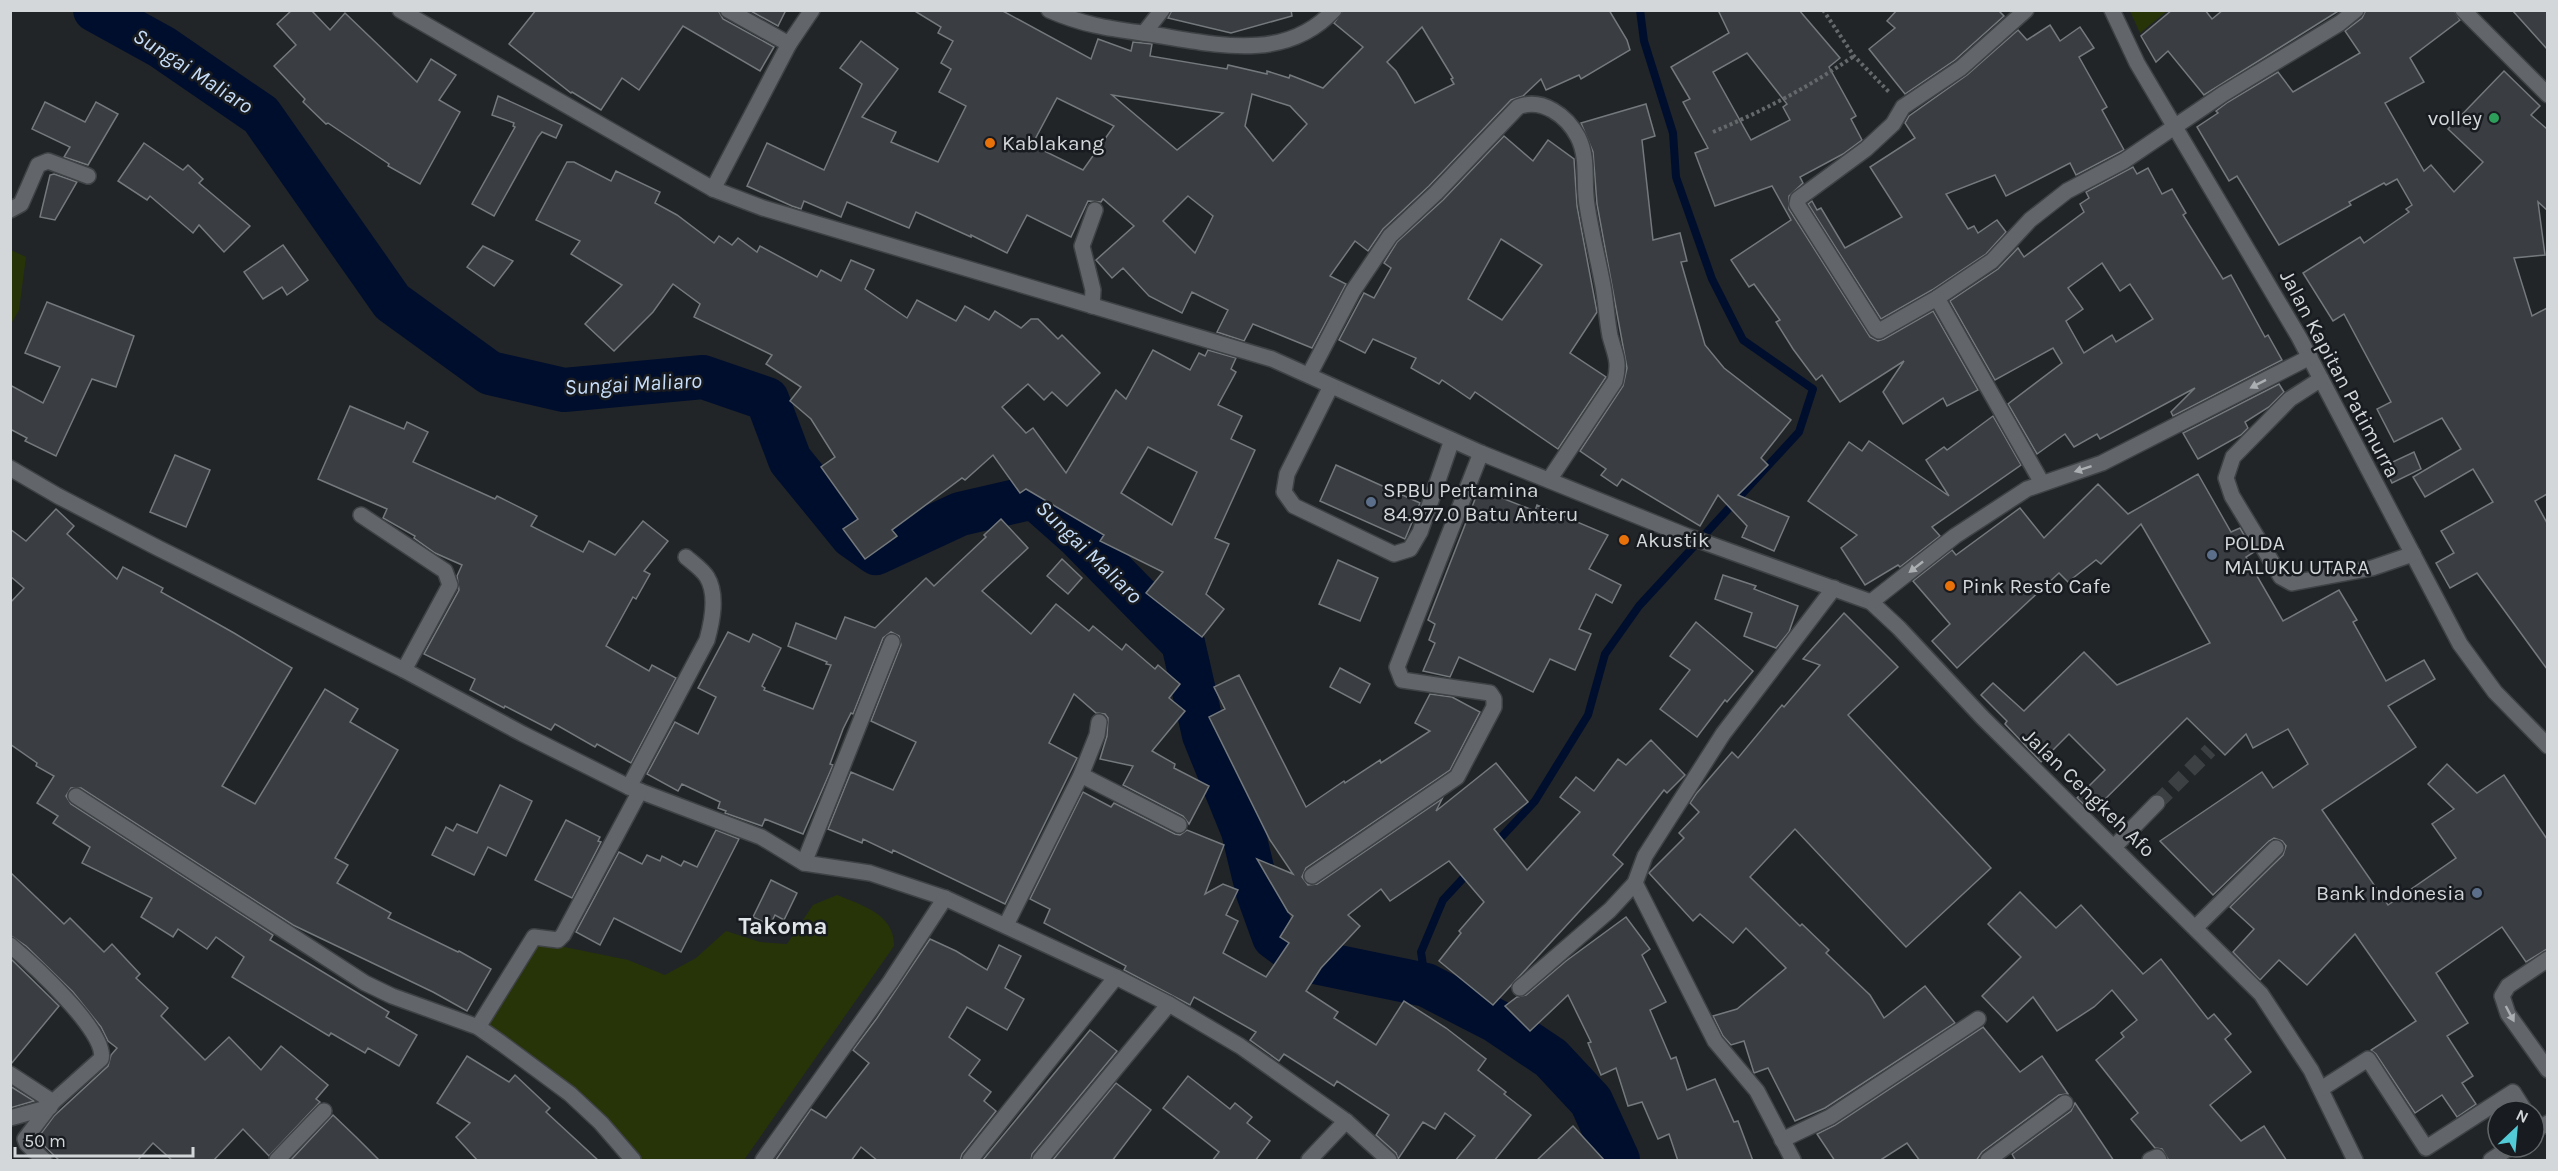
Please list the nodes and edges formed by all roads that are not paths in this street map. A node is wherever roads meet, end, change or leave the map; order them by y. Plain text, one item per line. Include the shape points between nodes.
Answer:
1 (400, 10) edge
2 (728, 10) edge
3 (812, 10) edge
4 (1049, 10) edge
5 (1162, 10) edge
6 (1334, 10) edge
7 (2026, 10) edge
8 (2112, 10) edge
9 (2356, 10) edge
10 (2463, 10) edge
11 (1144, 33) junction
12 (789, 44) junction
13 (2547, 95) edge
14 (2175, 127) junction
15 (88, 176) dead end
16 (713, 189) junction
17 (10, 210) edge
18 (1095, 210) dead end
19 (1937, 298) junction
20 (1092, 306) junction
21 (2310, 357) junction
22 (1309, 375) junction
23 (2320, 379) junction
24 (1331, 386) junction
25 (1452, 440) junction
26 (1481, 453) junction
27 (10, 468) edge
28 (1549, 480) junction
29 (2042, 483) junction
30 (362, 515) dead end
31 (2413, 554) junction
32 (686, 557) dead end
33 (1834, 588) junction
34 (1871, 602) junction
35 (892, 642) dead end
36 (404, 670) junction
37 (1099, 722) dead end
38 (2547, 746) edge
39 (1081, 775) junction
40 (635, 789) junction
41 (76, 796) dead end
42 (2157, 803) tunnel mouth
43 (1179, 825) dead end
44 (2114, 847) junction
45 (2276, 848) dead end
46 (804, 863) junction
47 (1312, 876) dead end
48 (1635, 883) junction
49 (945, 898) junction
50 (1006, 925) junction
51 (2196, 927) junction
52 (10, 945) edge
53 (2547, 959) edge
54 (1116, 977) junction
55 (1520, 988) dead end
56 (1169, 1004) junction
57 (1978, 1019) dead end
58 (478, 1028) junction
59 (2547, 1070) edge
60 (10, 1074) edge
61 (2320, 1089) junction
62 (2502, 1099) edge
63 (2517, 1099) edge
64 (2065, 1103) dead end
65 (52, 1104) junction
66 (2486, 1109) edge
67 (324, 1111) dead end
68 (10, 1118) edge
69 (1346, 1121) junction
70 (1782, 1140) junction
71 (765, 1160) edge
72 (44, 1161) edge
73 (277, 1161) edge
74 (633, 1161) edge
75 (970, 1161) edge
76 (1040, 1161) edge
77 (1309, 1161) edge
78 (1389, 1161) edge
79 (1793, 1161) edge
80 (1988, 1161) edge
81 (2355, 1161) edge

1 - 16 street, Jalan Cengkeh Afo
2 - 12 street
3 - 12 street
4 - 11 street via 1103,29
5 - 11 street
6 - 11 street via 1300,36 1270,45 1233,47
7 - 19 street via 1961,68 1903,107 1893,124 1866,149 1799,198 1797,204 1876,329 1884,330
8 - 14 street, Jalan Kapitan Patimurra via 2137,63
9 - 14 street
10 - 13 street
12 - 16 street
14 - 19 street via 2124,161 2067,191 2030,220 1992,261
14 - 21 street, Jalan Kapitan Patimurra
15 - 17 street via 42,162 21,204
16 - 20 street, Jalan Cengkeh Afo via 763,208
18 - 20 street via 1082,246 1093,290
19 - 29 street
20 - 22 street, Jalan Cengkeh Afo via 1272,359
21 - 23 street, Jalan Kapitan Patimurra
21 -> 29 street via 2102,463
22 - 24 street, Jalan Cengkeh Afo
22 - 28 street via 1353,291 1390,236 1518,107 1534,103 1553,110 1572,128 1581,146 1586,203 1617,369 1615,381
23 - 31 street, Jalan Kapitan Patimurra
23 - 31 street via 2290,399 2233,457 2226,478 2232,496 2281,577 2292,583 2372,568
24 - 25 street, Jalan Cengkeh Afo
24 - 25 street via 1287,474 1284,492 1294,506 1394,554 1410,549 1420,532
25 - 26 street, Jalan Cengkeh Afo
26 - 28 street, Jalan Cengkeh Afo
26 - 47 street via 1397,673 1401,680 1490,693 1494,706 1457,777
27 - 36 street via 158,548
28 - 33 street, Jalan Cengkeh Afo via 1687,536
29 -> 34 street via 1955,536
30 - 36 street via 445,571 449,578 450,585
31 - 38 street, Jalan Kapitan Patimurra via 2460,644 2494,692
32 - 40 street via 707,577 712,620 707,640
33 - 34 street, Jalan Cengkeh Afo
33 - 48 street via 1723,734 1645,856
34 - 44 street, Jalan Cengkeh Afo
35 - 46 street
36 - 40 street
37 - 39 street
39 - 43 street
39 - 50 street
40 - 46 street via 761,837
40 - 58 street via 563,935 558,940 534,937
41 - 58 street via 365,983
42 - 44 street
44 - 51 street, Jalan Cengkeh Afo
45 - 51 street
46 - 49 street via 870,873
48 - 55 street via 1610,910
48 - 70 street via 1715,1041 1757,1091
49 - 50 street
49 - 71 street
50 - 54 street
51 - 61 street, Jalan Cengkeh Afo via 2261,994
52 - 65 street via 58,989 88,1025 102,1051 101,1059
53 -> 59 street via 2508,986 2502,996 2508,1014
54 - 56 street
54 - 75 street
56 - 69 street via 1240,1046
56 - 76 street
57 - 70 street via 1830,1117
58 - 74 street via 570,1094
60 - 65 street
61 - 66 street via 2368,1059 2426,1148
61 - 81 street, Jalan Cengkeh Afo
62 - 63 street via 2513,1092
64 - 80 street
65 - 68 street
65 - 72 street via 25,1142
67 - 73 street
69 - 77 street
69 - 78 street
70 - 79 street

